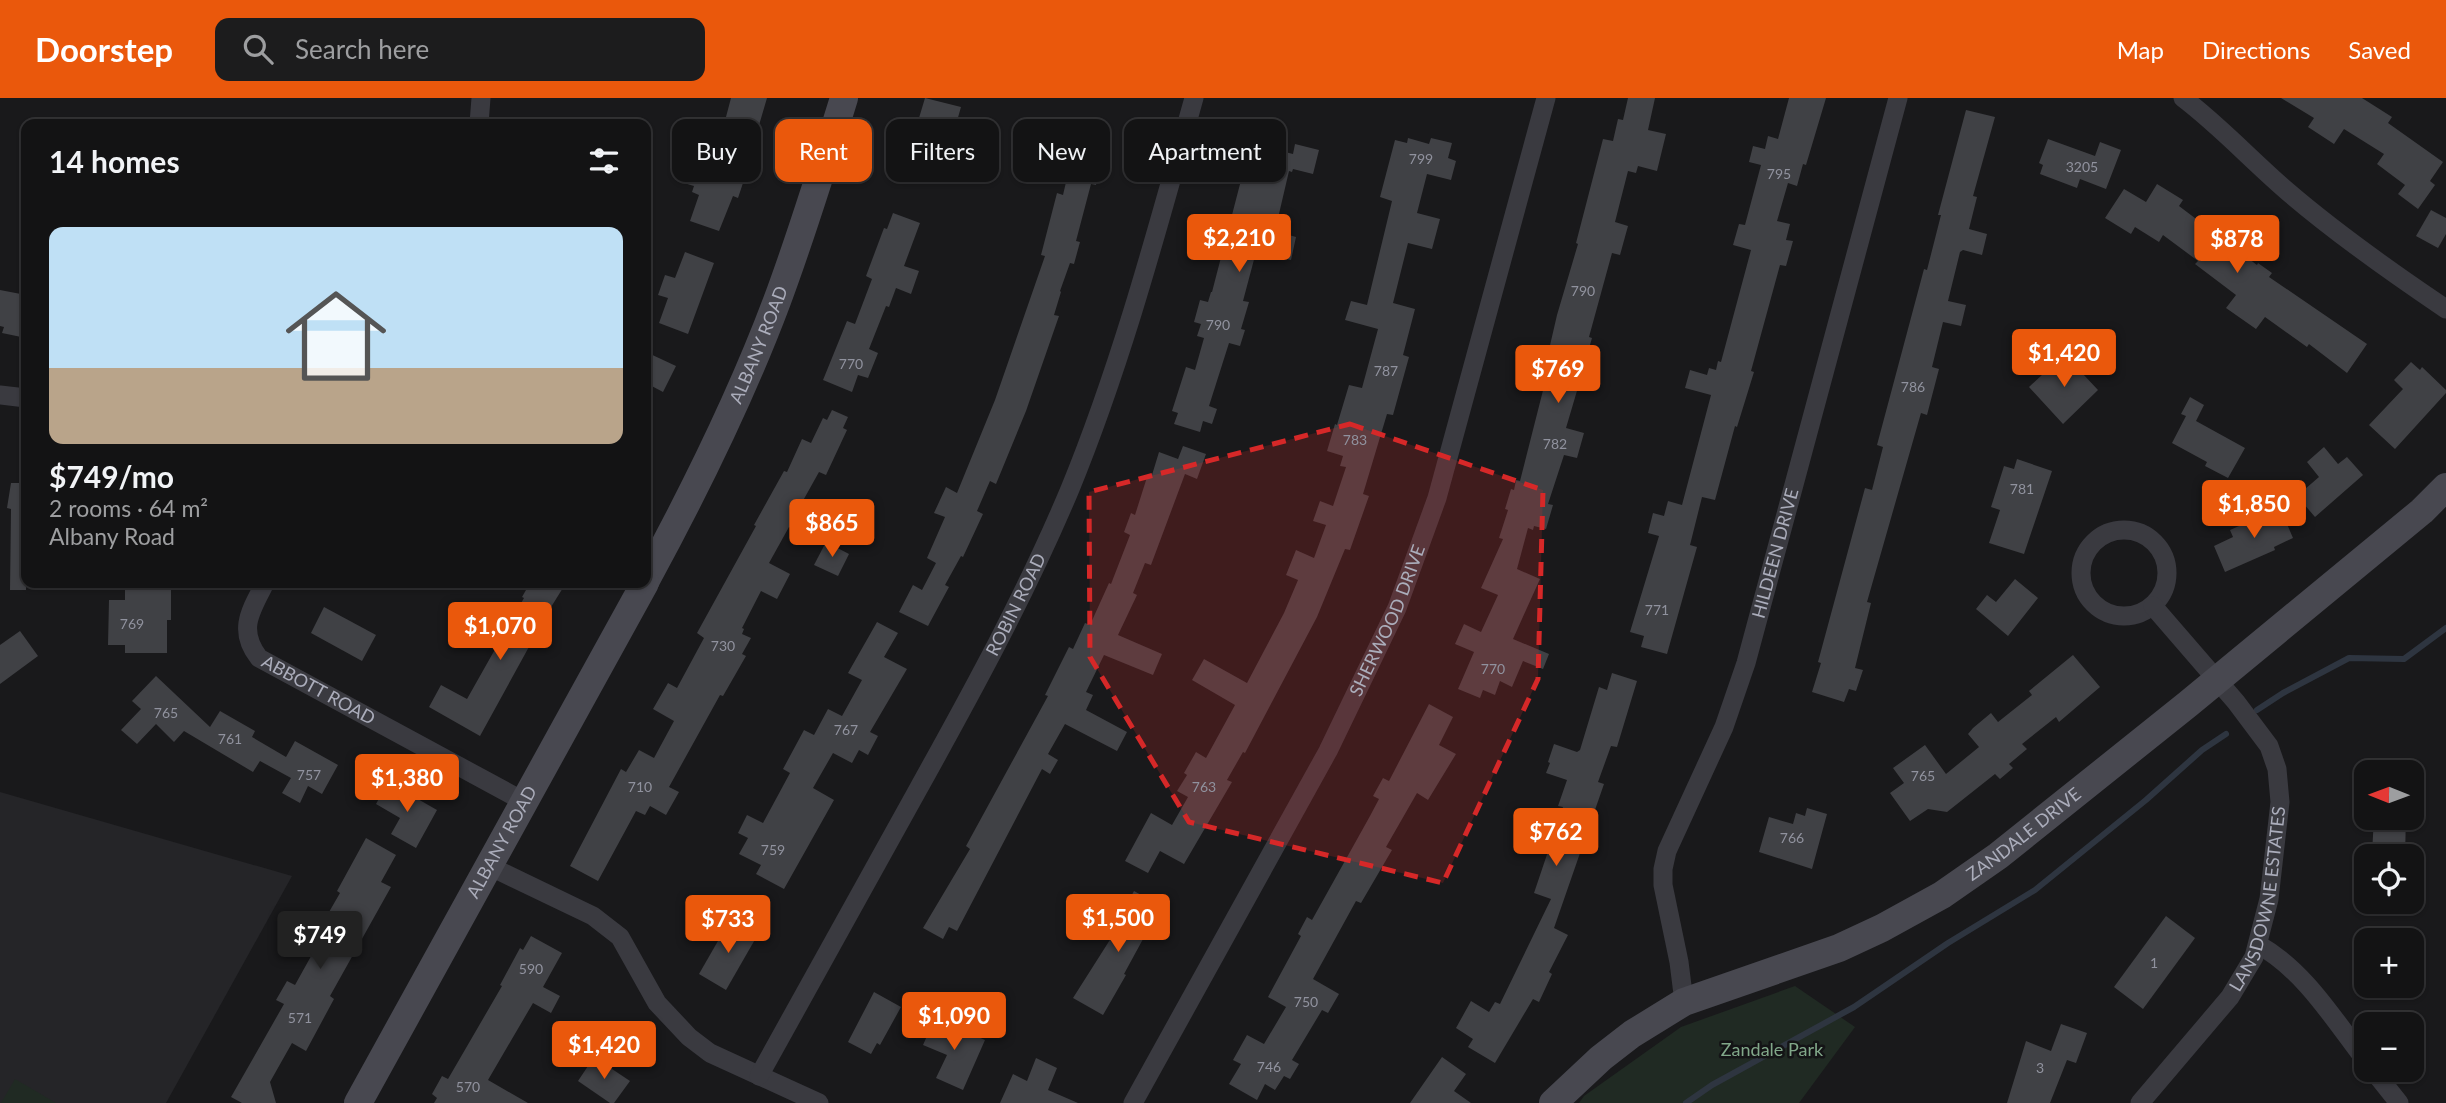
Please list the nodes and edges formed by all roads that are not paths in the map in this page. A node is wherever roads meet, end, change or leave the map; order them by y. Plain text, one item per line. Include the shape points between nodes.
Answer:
1 (481, 98) edge
2 (844, 98) edge
3 (1194, 98) edge
4 (1546, 98) edge
5 (1898, 98) edge
6 (2183, 98) edge
7 (479, 119) edge
8 (2446, 309) edge
9 (0, 395) edge
10 (21, 397) edge
11 (2446, 486) edge
12 (651, 571) edge
13 (263, 588) edge
14 (642, 588) edge
15 (2152, 606) junction
16 (2216, 680) junction
17 (525, 802) junction
18 (489, 866) junction
19 (2259, 945) junction
20 (1684, 1002) junction
21 (2354, 1046) edge
22 (759, 1076) junction
23 (2382, 1082) edge
24 (358, 1103) edge
25 (819, 1103) edge
26 (1133, 1103) edge
27 (1553, 1103) edge
28 (2140, 1103) edge
29 (2399, 1103) edge

1 - 7 street
2 - 12 street, ALBANY ROAD via 771,315 704,470
3 - 22 street, ROBIN ROAD via 1116,368 1039,559 985,670
4 - 26 street, SHERWOOD DRIVE via 1437,498 1397,608 1328,751
5 - 20 street, HILDEEN DRIVE via 1746,663 1724,727 1667,851 1663,885
6 - 8 street via 2297,199 2371,258
9 - 10 street
11 - 16 street, ZANDALE DRIVE via 2422,511
13 - 17 street, ABBOTT ROAD via 247,627 259,658
14 - 17 street, ALBANY ROAD
15 - 15 street via 2167,582 2164,554 2155,542 2130,529 2102,535 2087,550 2080,570 2088,598 2111,615 2133,615
15 - 16 street, LANSDOWNE ESTATES
16 - 19 street, LANSDOWNE ESTATES via 2269,746 2277,769 2276,843
16 - 20 street, ZANDALE DRIVE via 1998,856 1942,894 1839,948
17 - 18 street, ALBANY ROAD
18 - 22 street via 607,926 626,945 657,1003 689,1037 709,1053
18 - 24 street, ALBANY ROAD
19 - 21 street via 2295,971
19 - 28 street, LANSDOWNE ESTATES via 2230,997
20 - 27 street, ZANDALE DRIVE via 1632,1034
22 - 25 street
23 - 29 street

